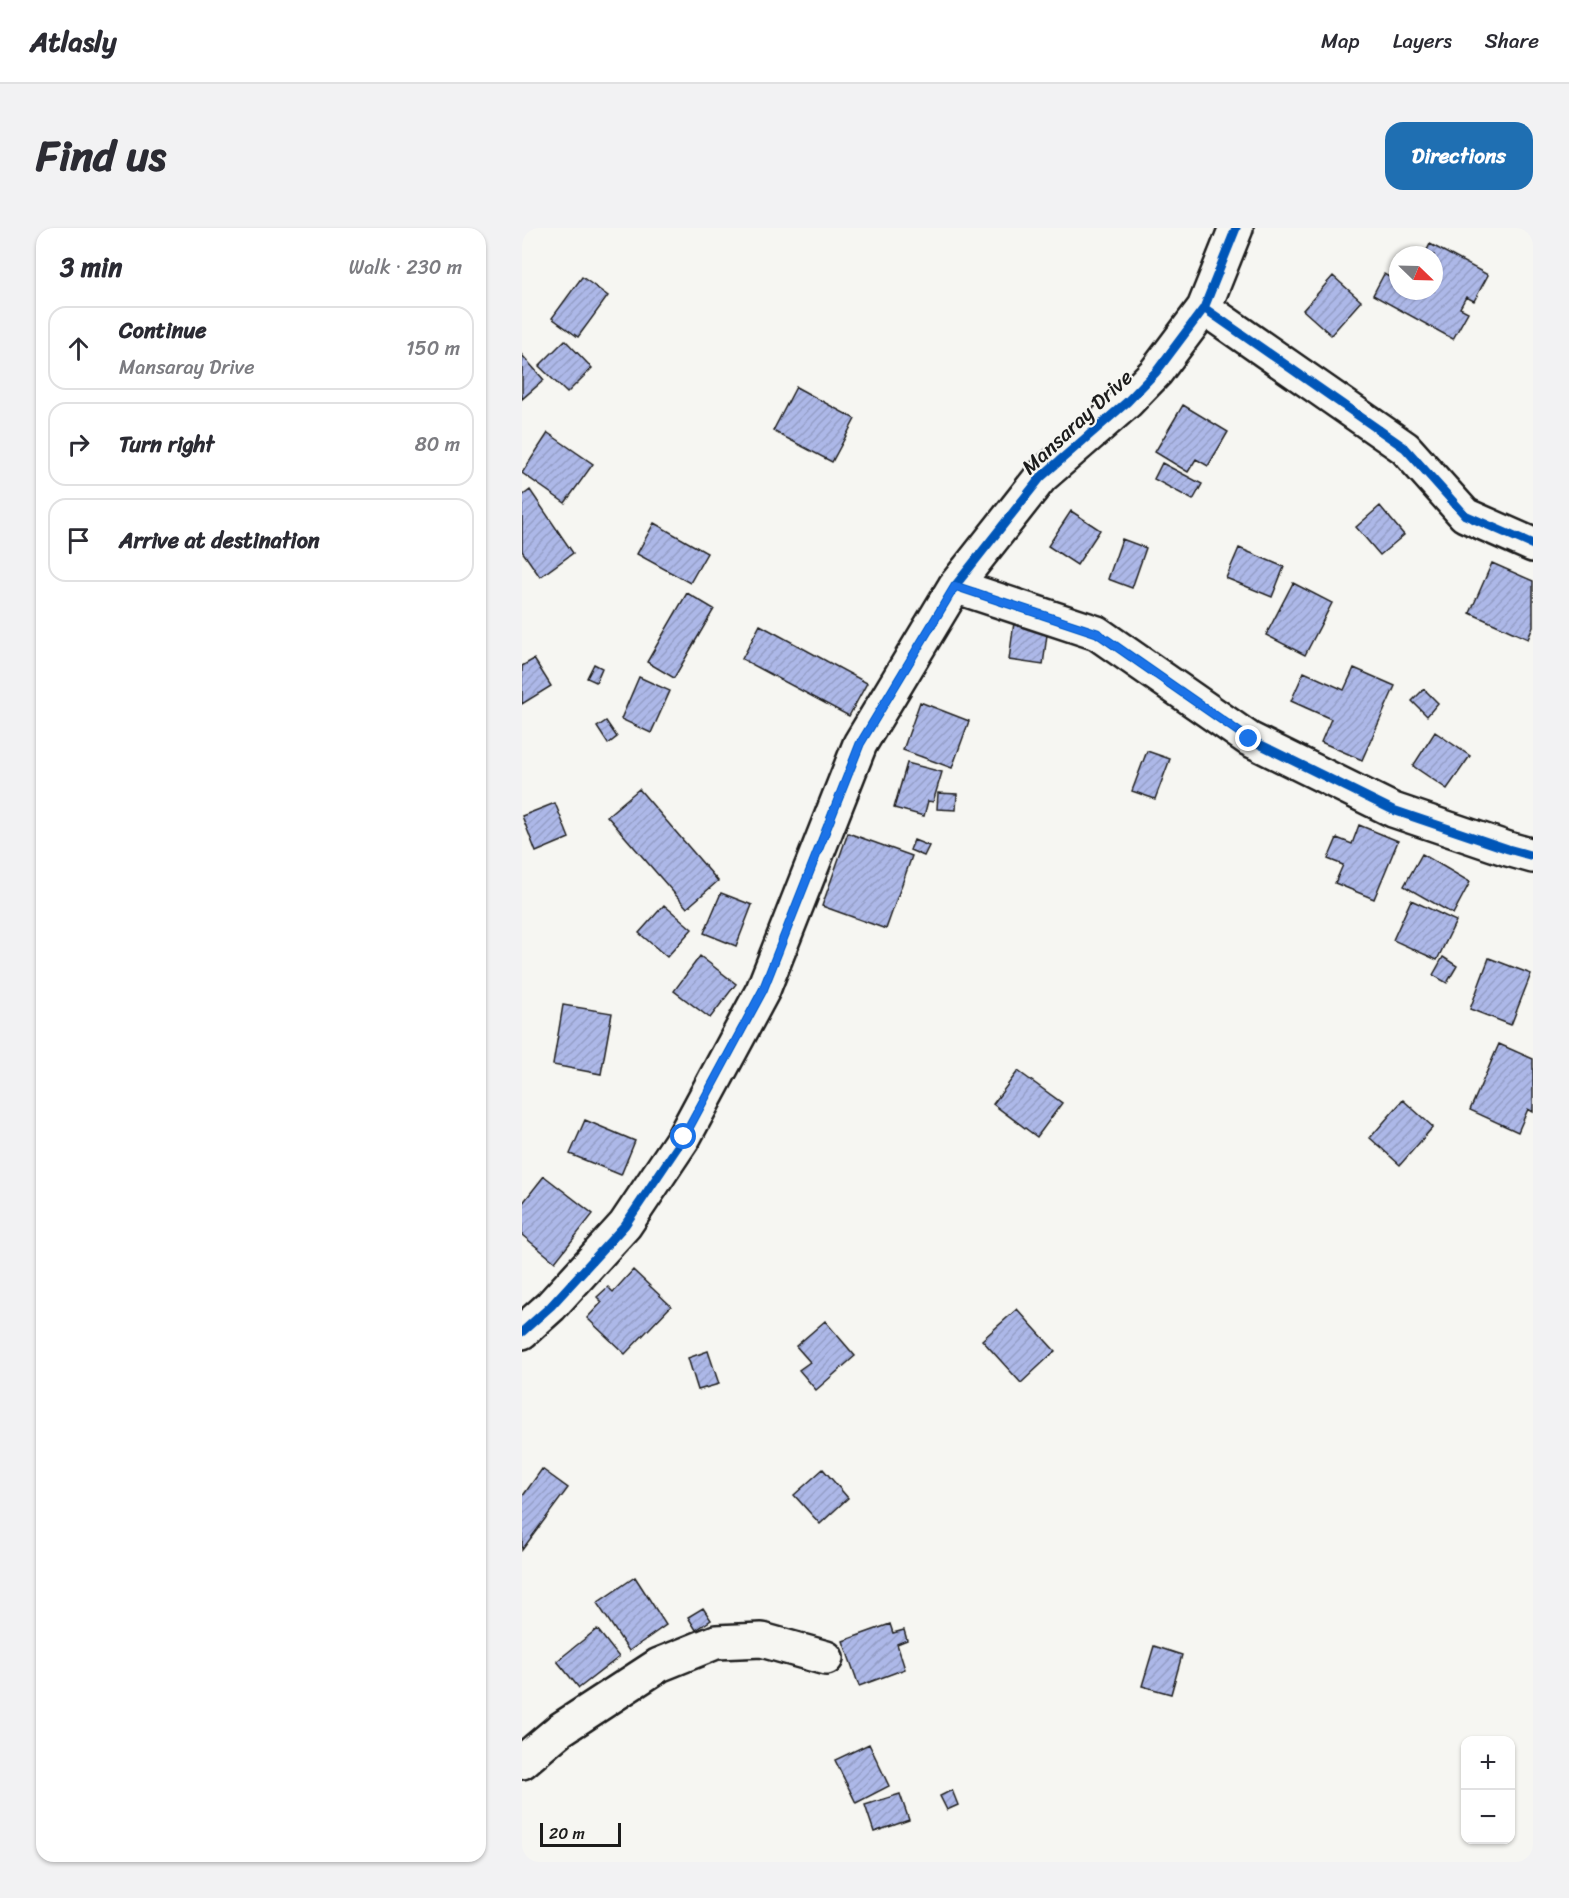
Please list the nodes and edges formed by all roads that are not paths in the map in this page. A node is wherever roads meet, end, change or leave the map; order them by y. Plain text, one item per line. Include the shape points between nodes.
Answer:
1 (1236, 228) edge
2 (1204, 308) junction
3 (1533, 545) edge
4 (955, 586) junction
5 (1533, 856) edge
6 (522, 1332) edge
7 (826, 1658) dead end
8 (522, 1762) edge

1 - 2 street, Mansaray Drive
2 - 3 street via 1405,448 1465,516
2 - 4 street, Mansaray Drive via 1156,372 1041,477
4 - 5 street via 1097,633 1249,739 1393,810
4 - 6 street, Mansaray Drive via 860,744 763,990 684,1137 625,1225 552,1306
7 - 8 street via 762,1640 716,1642 659,1665 561,1729

